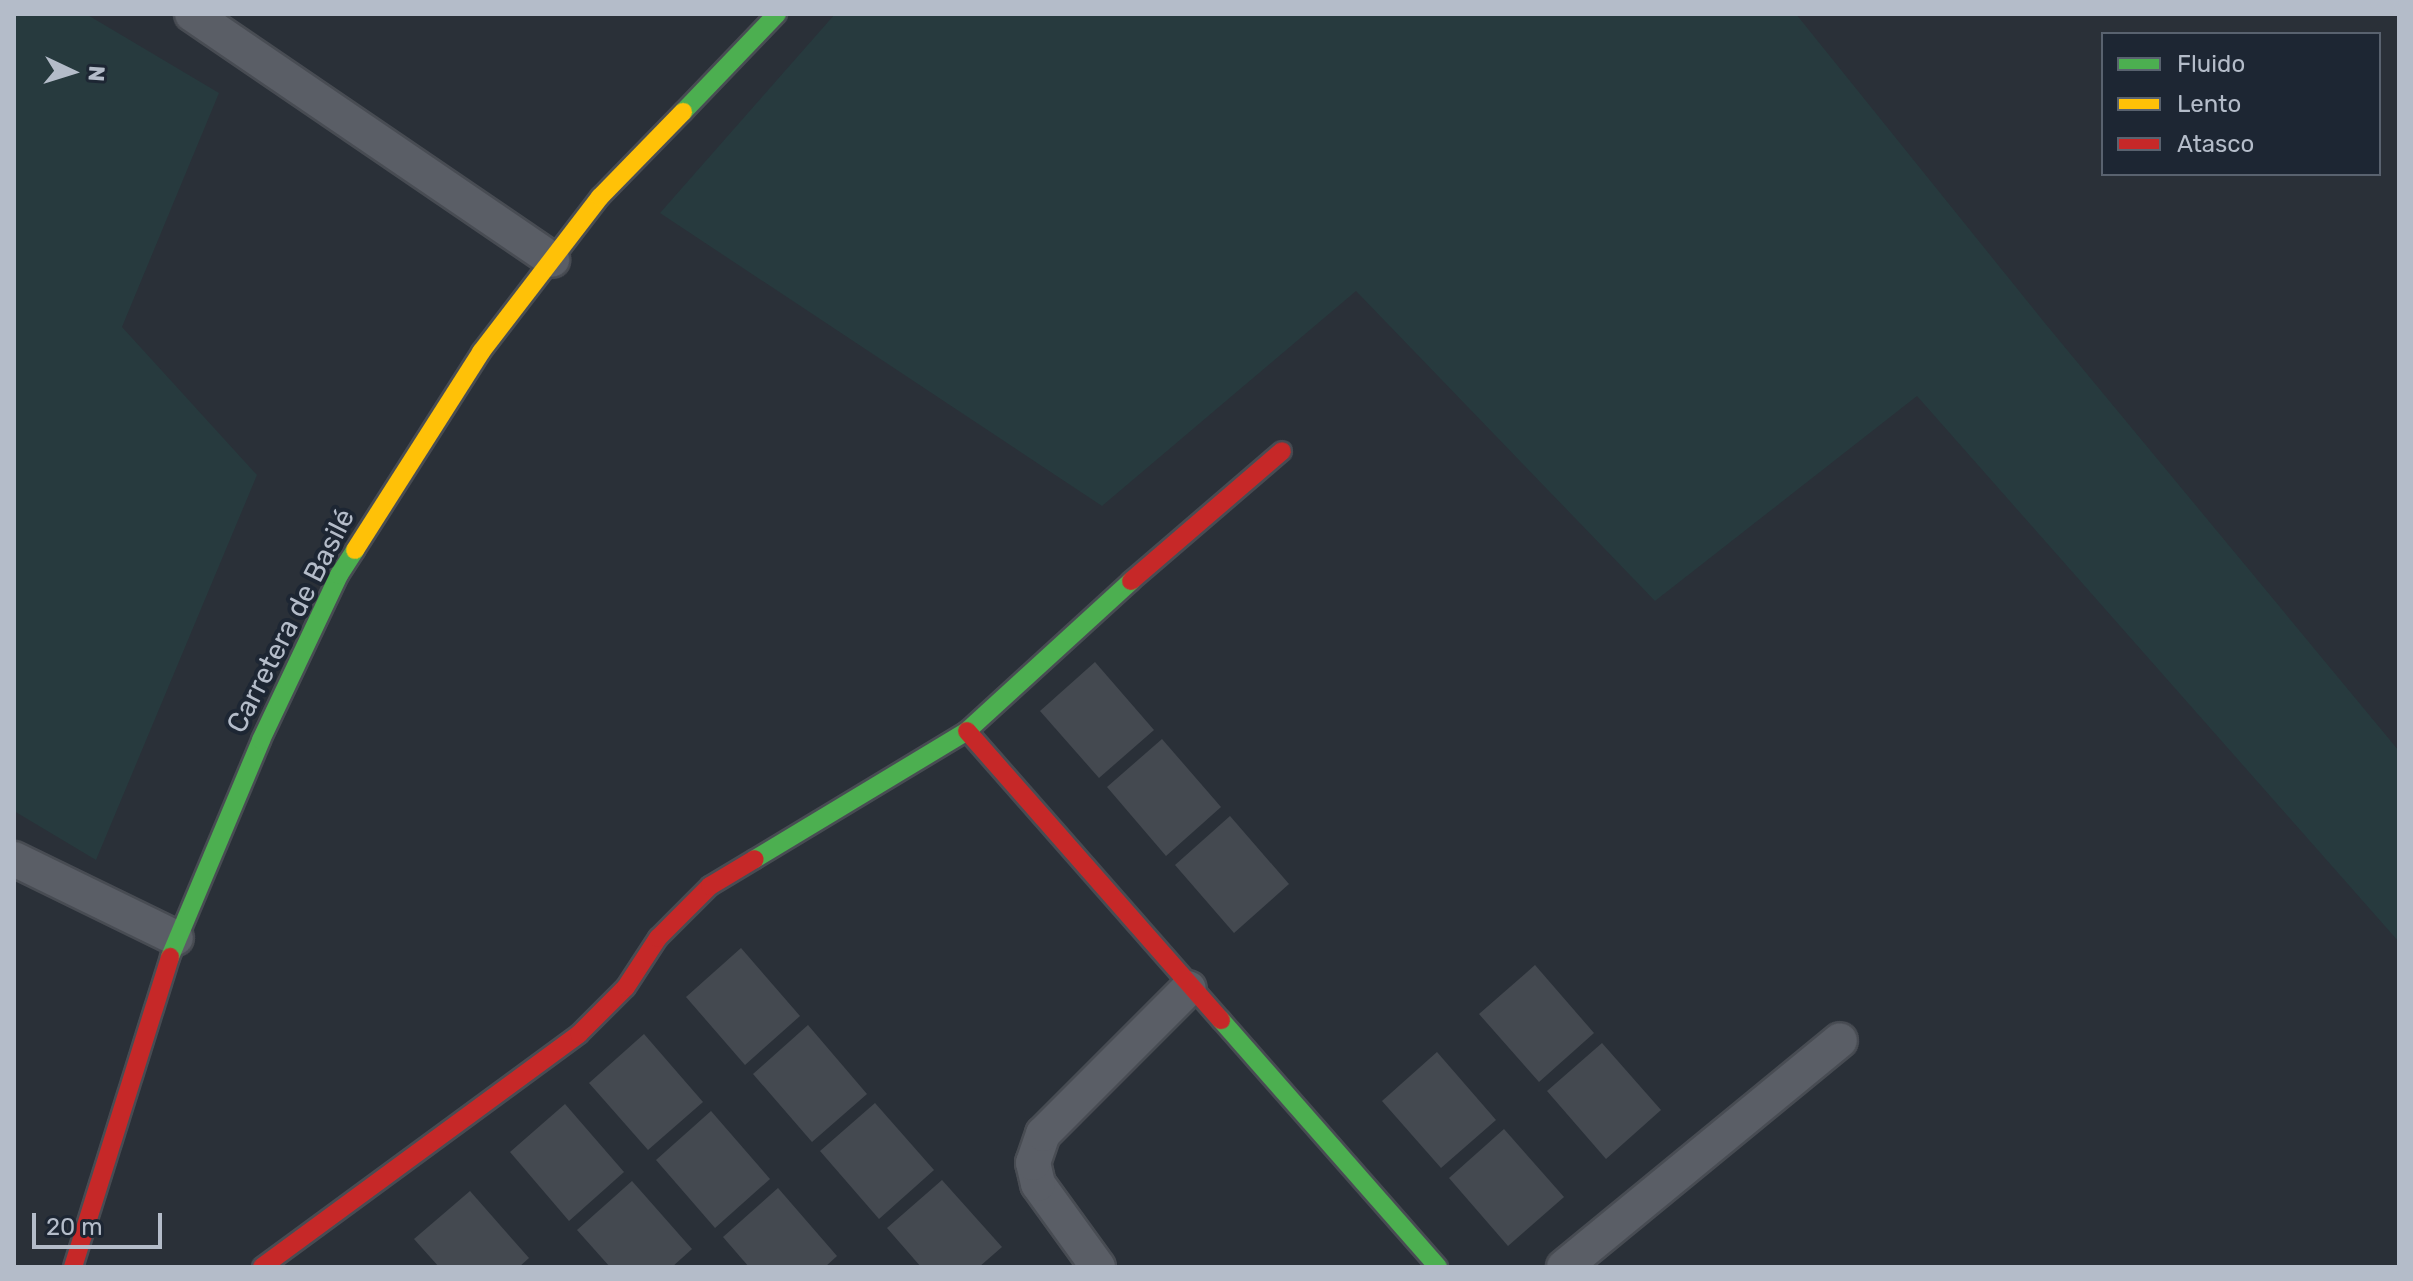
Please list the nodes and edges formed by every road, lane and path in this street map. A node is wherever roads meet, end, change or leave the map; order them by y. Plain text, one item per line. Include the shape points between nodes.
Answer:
1 (192, 14) edge
2 (777, 14) edge
3 (552, 260) junction
4 (1282, 451) dead end
5 (967, 731) junction
6 (14, 859) edge
7 (176, 938) junction
8 (1189, 988) junction
9 (1840, 1040) dead end
10 (73, 1267) edge
11 (262, 1267) edge
12 (1098, 1267) edge
13 (1438, 1267) edge
14 (1564, 1267) edge

1 - 3 street
2 - 3 street, Carretera de Basilé via 600,197
3 - 7 street, Carretera de Basilé via 481,352 339,575
4 - 5 street
5 - 8 street
5 - 11 street via 710,886 658,938 626,987 579,1034
6 - 7 street
7 - 10 street, Carretera de Basilé
8 - 12 street via 1043,1134 1033,1163 1038,1184
8 - 13 street
9 - 14 street

